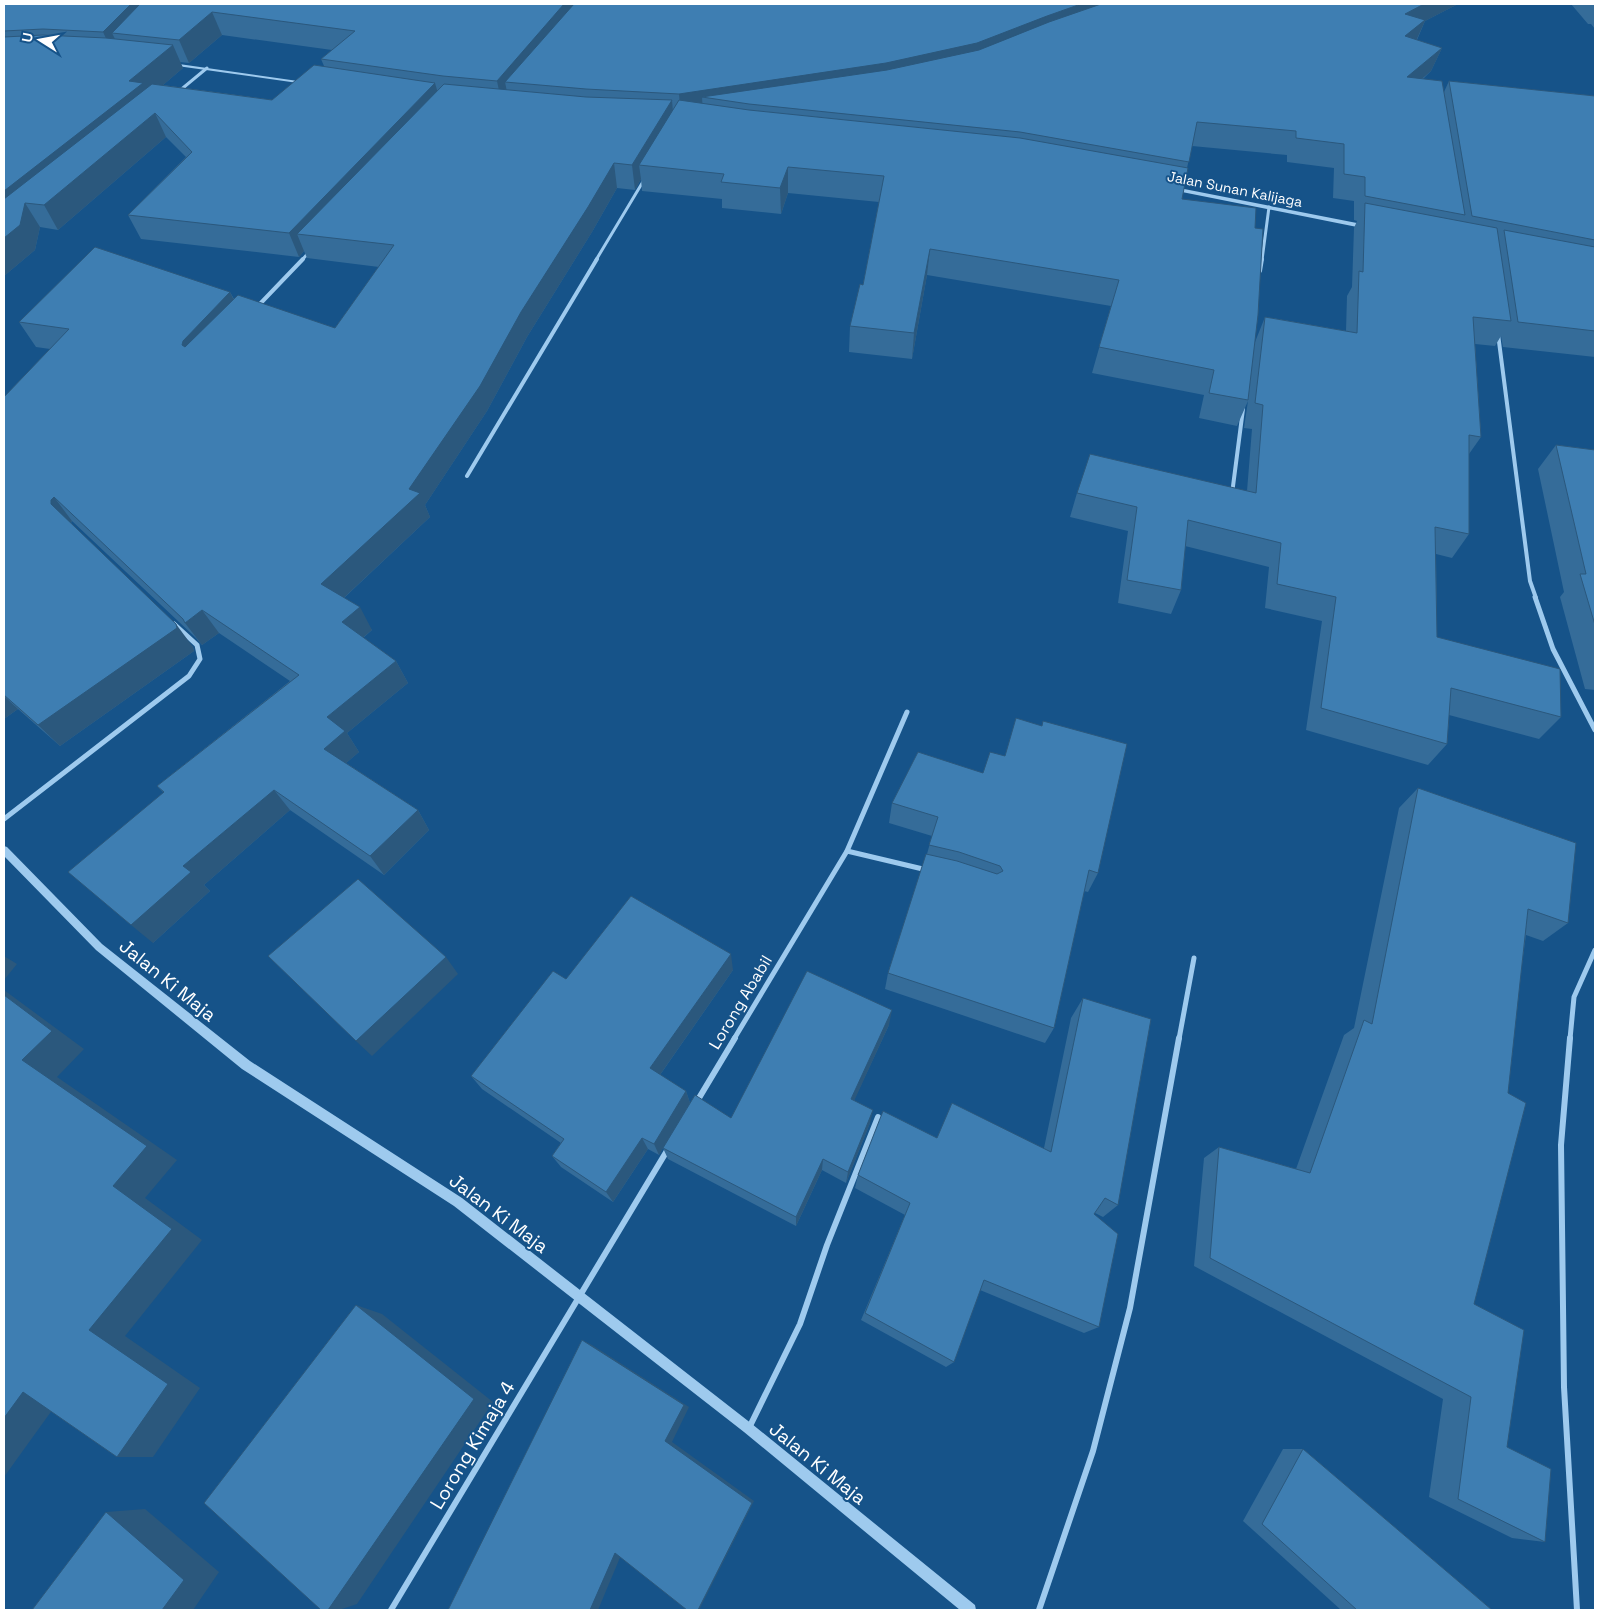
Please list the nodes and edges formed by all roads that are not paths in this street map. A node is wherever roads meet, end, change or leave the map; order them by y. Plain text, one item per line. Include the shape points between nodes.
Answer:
1 (161, 63) edge
2 (207, 68) junction
3 (313, 84) edge
4 (176, 93) edge
5 (649, 172) edge
6 (1168, 188) edge
7 (1268, 207) junction
8 (1372, 228) edge
9 (314, 246) edge
10 (1260, 276) edge
11 (253, 310) edge
12 (1497, 326) edge
13 (1243, 403) edge
14 (467, 476) dead end
15 (1231, 501) edge
16 (169, 618) edge
17 (907, 712) dead end
18 (1595, 730) edge
19 (4, 818) edge
20 (4, 850) edge
21 (847, 851) junction
22 (934, 872) edge
23 (1595, 950) edge
24 (1194, 958) dead end
25 (693, 1108) edge
26 (878, 1116) dead end
27 (672, 1142) edge
28 (580, 1296) junction
29 (748, 1428) junction
30 (391, 1610) edge
31 (970, 1610) edge
32 (1039, 1610) edge
33 (1577, 1610) edge

1 - 2 street
2 - 3 street
2 - 4 street
5 - 14 street
6 - 7 street, Jalan Sunan Kalijaga
7 - 8 street, Jalan Sunan Kalijaga
7 - 10 street
9 - 11 street
12 - 18 street via 1530,581 1553,649
13 - 15 street
16 - 19 street via 197,645 200,659 189,676
17 - 21 street, Lorong Ababil
20 - 28 street, Jalan Ki Maja via 99,947 246,1065 458,1202
21 - 22 street
21 - 25 street, Lorong Ababil
23 - 33 street via 1574,997 1561,1144 1564,1387
24 - 32 street via 1130,1308 1093,1451
26 - 29 street via 800,1324
27 - 28 street
28 - 29 street, Jalan Ki Maja
28 - 30 street, Lorong Kimaja 4
29 - 31 street, Jalan Ki Maja

